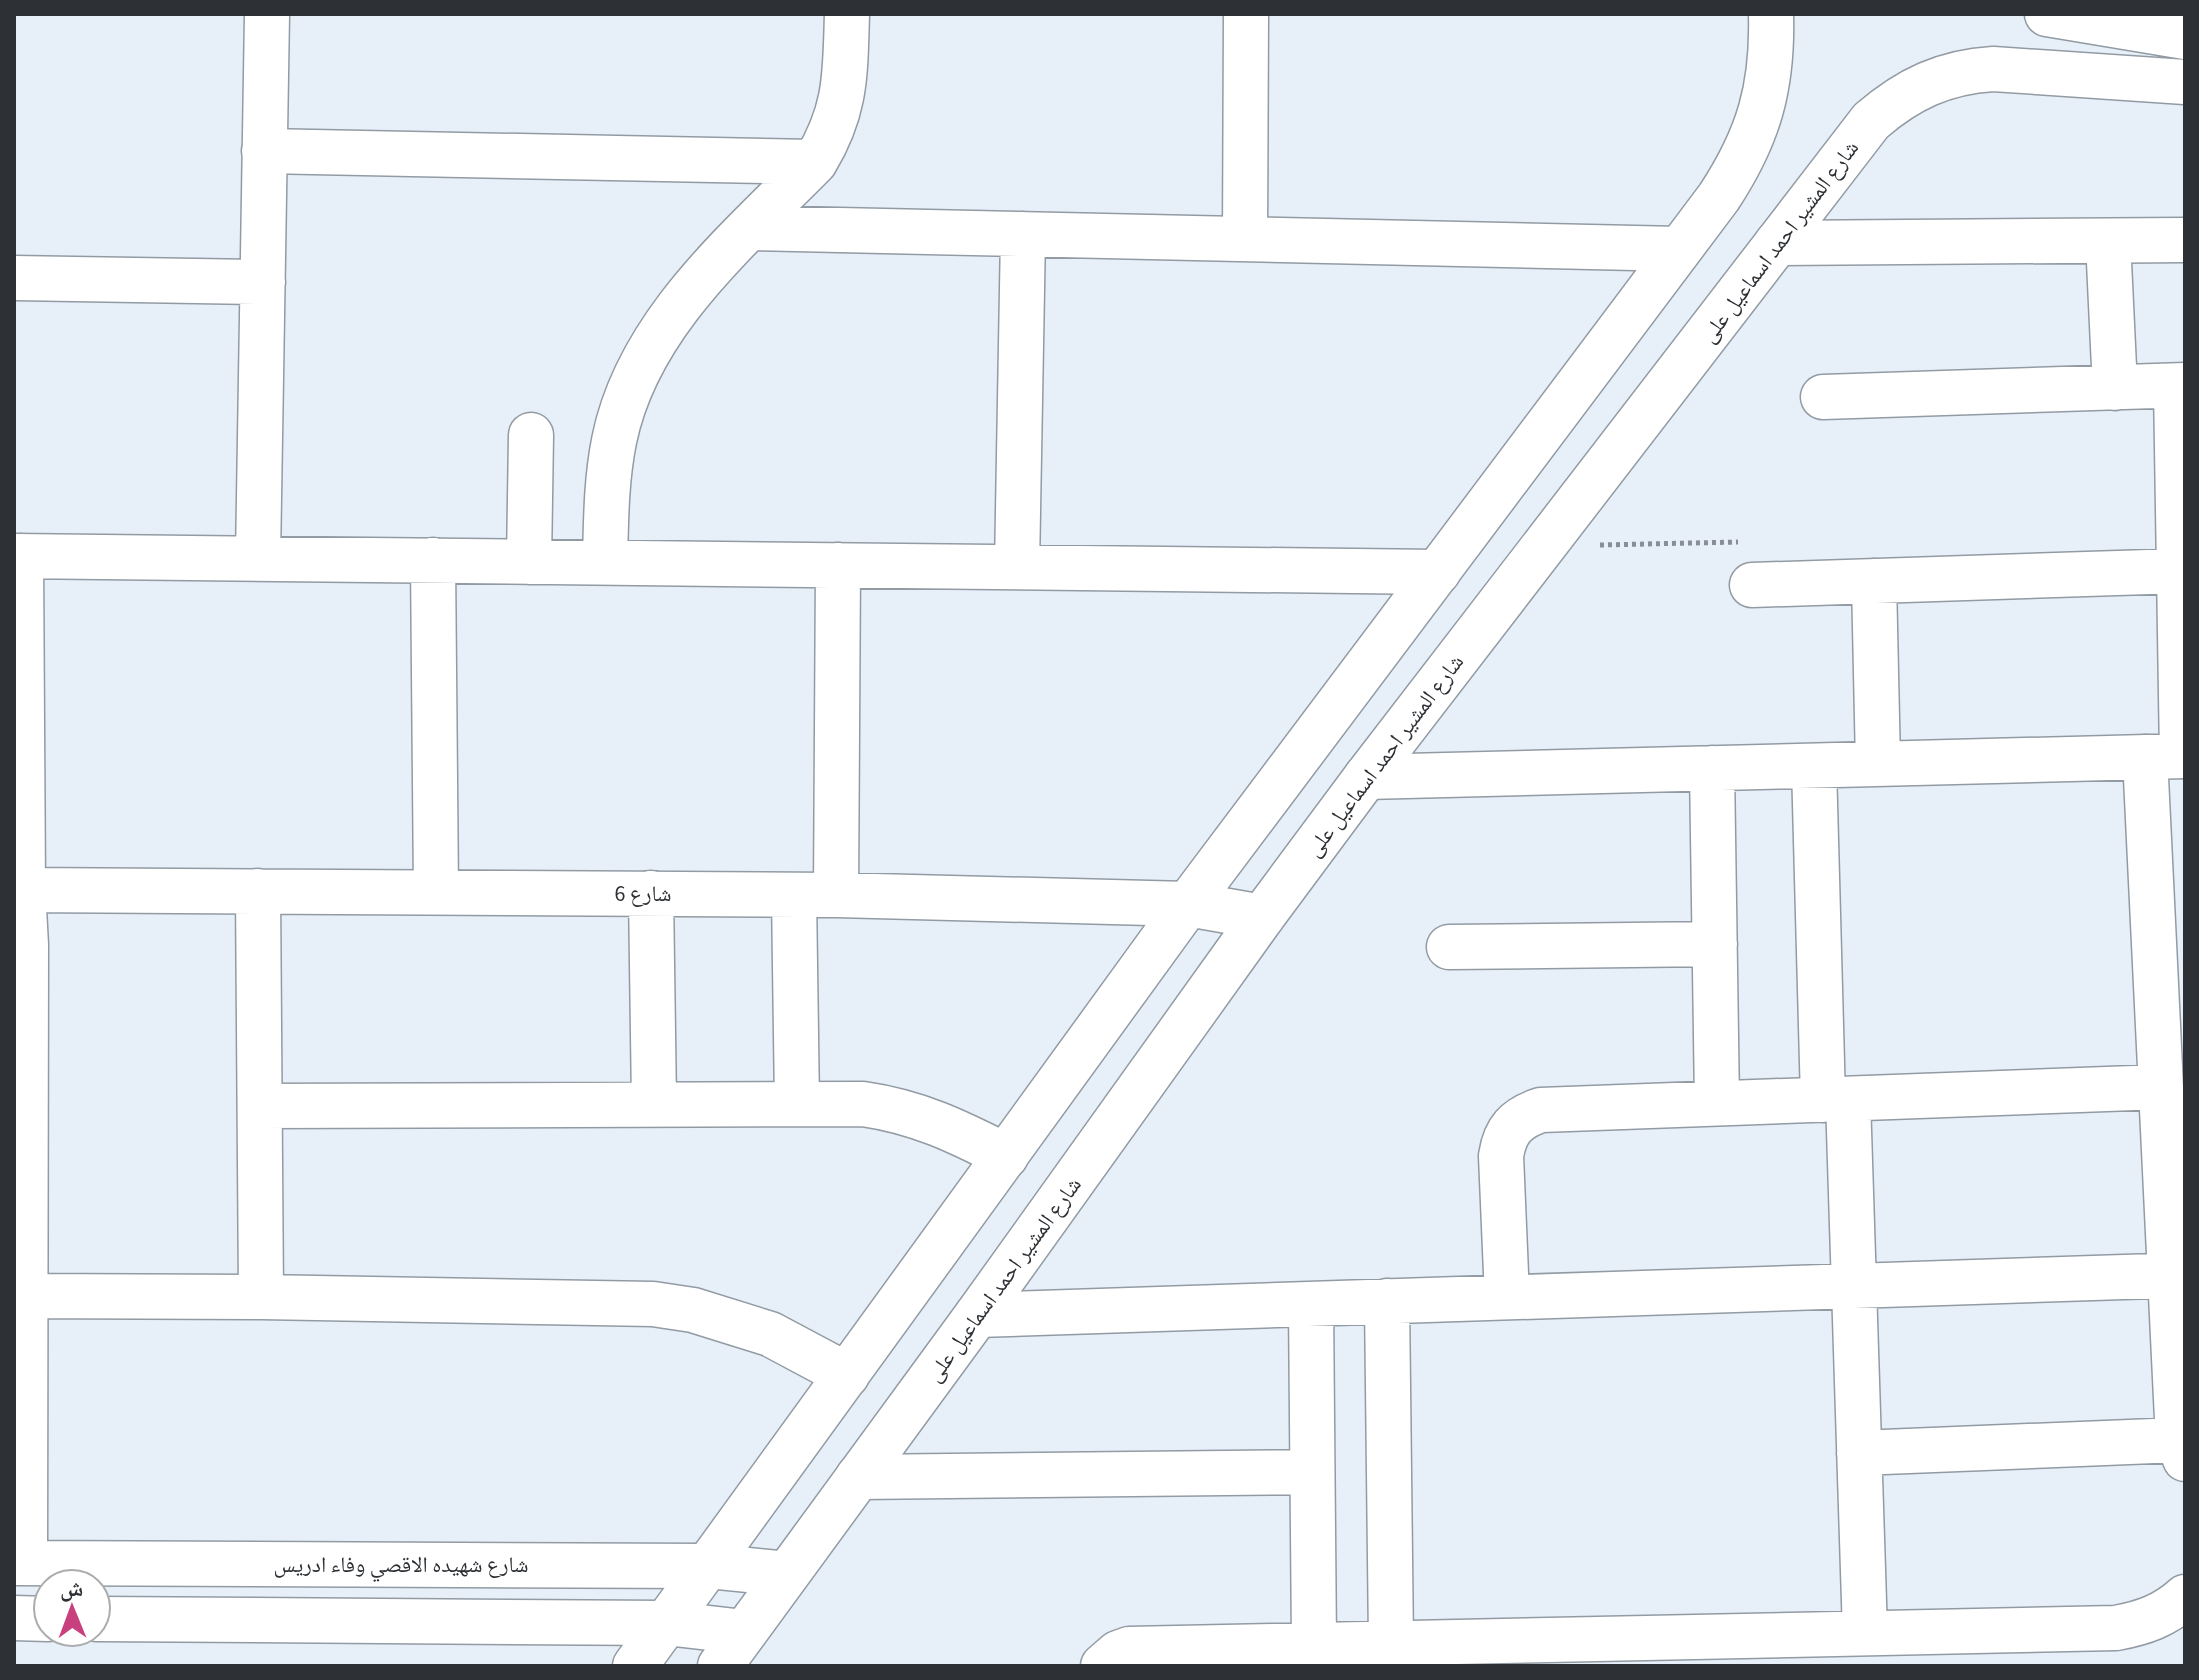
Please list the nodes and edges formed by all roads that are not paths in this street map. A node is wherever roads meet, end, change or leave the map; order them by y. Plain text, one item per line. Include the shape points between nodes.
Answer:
1 (267, 14) edge
2 (847, 14) edge
3 (1246, 14) edge
4 (1771, 14) edge
5 (2047, 14) edge
6 (2185, 37) edge
7 (2185, 82) edge
8 (264, 151) junction
9 (815, 162) junction
10 (749, 228) junction
11 (1023, 234) junction
12 (1245, 239) junction
13 (2185, 240) edge
14 (2108, 241) junction
15 (1777, 243) junction
16 (1679, 249) junction
17 (14, 278) edge
18 (263, 282) junction
19 (2181, 386) edge
20 (2115, 388) junction
21 (1823, 397) dead end
22 (531, 435) dead end
23 (18, 556) edge
24 (258, 558) junction
25 (433, 560) junction
26 (529, 562) junction
27 (605, 562) junction
28 (838, 565) junction
29 (1751, 565) road end
30 (1017, 567) junction
31 (2180, 571) junction
32 (1438, 572) junction
33 (1874, 581) junction
34 (2171, 757) edge
35 (1878, 764) junction
36 (1814, 766) junction
37 (1712, 768) junction
38 (1366, 777) junction
39 (23, 890) junction
40 (258, 891) junction
41 (436, 892) junction
42 (651, 893) junction
43 (815, 895) junction
44 (1188, 904) junction
45 (1262, 917) junction
46 (20, 944) edge
47 (1715, 944) junction
48 (1449, 947) dead end
49 (2161, 1087) junction
50 (1836, 1100) junction
51 (1717, 1103) junction
52 (654, 1104) junction
53 (797, 1104) junction
54 (260, 1106) junction
55 (1006, 1156) junction
56 (2177, 1275) edge
57 (1854, 1286) junction
58 (24, 1296) junction
59 (261, 1297) junction
60 (1507, 1297) junction
61 (1387, 1301) junction
62 (1311, 1304) junction
63 (977, 1315) junction
64 (847, 1375) junction
65 (2181, 1450) edge
66 (1859, 1453) junction
67 (1312, 1472) junction
68 (858, 1477) junction
69 (19, 1563) edge
70 (709, 1566) junction
71 (787, 1574) junction
72 (2185, 1597) edge
73 (112, 1619) edge
74 (666, 1623) junction
75 (1865, 1633) junction
76 (1314, 1645) junction
77 (732, 1649) edge
78 (1407, 1651) edge
79 (635, 1666) edge
80 (1103, 1666) edge

1 - 8 street
2 - 9 street via 840,110
3 - 12 street
4 - 16 street via 1768,88 1758,127 1719,197
5 - 6 street
7 - 15 street, شارع المشير احمد اسماعيل على via 1993,69 1966,71 1915,88 1871,121
8 - 9 street
8 - 18 street
9 - 10 street
10 - 11 street
10 - 27 street via 662,329 625,400 608,477
11 - 12 street
11 - 30 street
12 - 16 street
13 - 14 street
14 - 15 street
14 - 20 street
15 - 38 street, شارع المشير احمد اسماعيل على
16 - 32 street
17 - 18 street
18 - 24 street
19 - 20 street
19 - 31 street
20 - 21 street
22 - 26 street
23 - 24 street
23 - 39 street
24 - 25 street
25 - 26 street
25 - 41 street
26 - 27 street
27 - 28 street
28 - 30 street
28 - 43 street
29 - 33 street
30 - 32 street
31 - 33 street
31 - 34 street
32 - 44 street
33 - 35 street
34 - 35 street
34 - 49 street
35 - 36 street
36 - 37 street
36 - 50 street
37 - 38 street
37 - 47 street
38 - 45 street, شارع المشير احمد اسماعيل على
39 - 40 street, شارع 6
39 - 46 street
40 - 41 street, شارع 6
40 - 54 street
41 - 42 street, شارع 6
42 - 43 street, شارع 6
42 - 52 street
43 - 44 street, شارع 6
43 - 53 street
44 - 45 street, شارع 6
44 - 55 street
45 - 63 street, شارع المشير احمد اسماعيل على
46 - 58 street
47 - 48 street
47 - 51 street
49 - 50 street
49 - 56 street
50 - 51 street
50 - 57 street
51 - 60 street via 1541,1110 1512,1125 1501,1156
52 - 53 street
52 - 54 street
53 - 55 street via 863,1104 915,1114
54 - 59 street
55 - 64 street
56 - 57 street
56 - 65 street
57 - 60 street
57 - 66 street
58 - 59 street
58 - 69 street
59 - 64 street via 653,1304 693,1310 770,1334
60 - 61 street
61 - 62 street
61 - 78 street
62 - 63 street
62 - 67 street
63 - 68 street, شارع المشير احمد اسماعيل على
64 - 70 street
65 - 66 street
66 - 75 street
67 - 68 street
67 - 76 street
68 - 71 street, شارع المشير احمد اسماعيل على
69 - 70 street, شارع شهيده الاقصي وفاء ادريس
70 - 71 street, شارع شهيده الاقصي وفاء ادريس
70 - 74 street
71 - 77 street, شارع المشير احمد اسماعيل على
72 - 75 street via 2144,1623 2116,1628
73 - 74 street
74 - 77 street
74 - 79 street
75 - 78 street
76 - 78 street
76 - 80 street via 1129,1649

